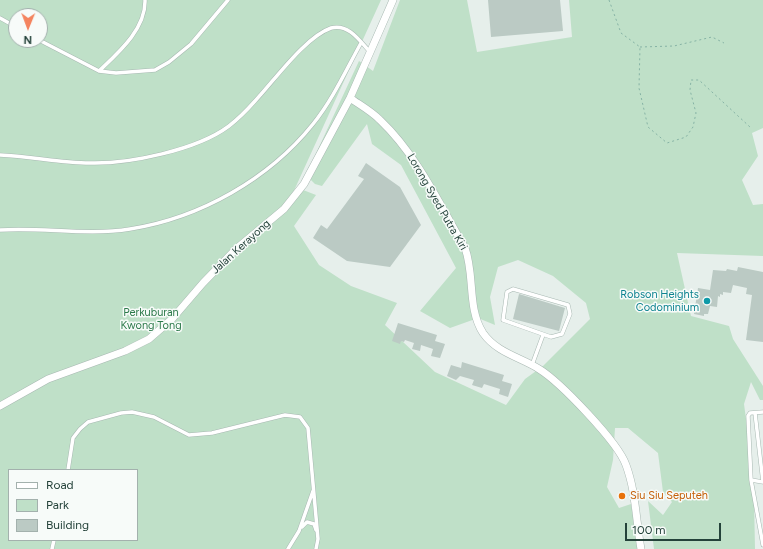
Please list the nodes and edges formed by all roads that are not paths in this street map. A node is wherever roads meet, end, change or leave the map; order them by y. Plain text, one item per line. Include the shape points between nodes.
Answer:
1 (145, 0) edge
2 (228, 0) edge
3 (393, 0) edge
4 (361, 43) junction
5 (48, 45) edge
6 (370, 52) junction
7 (99, 71) junction
8 (350, 98) junction
9 (0, 155) edge
10 (0, 230) edge
11 (543, 335) junction
12 (532, 366) junction
13 (0, 406) edge
14 (763, 412) edge
15 (755, 413) junction
16 (68, 469) edge
17 (752, 480) junction
18 (763, 482) edge
19 (314, 488) junction
20 (299, 531) junction
21 (318, 538) junction
22 (763, 544) edge
23 (288, 549) edge
24 (316, 549) edge
25 (641, 549) edge

1 - 7 lane via 142,18 133,34
2 - 7 lane via 191,44 155,70 116,73
3 - 6 street, Jalan Kerayong
4 - 6 lane
4 - 9 lane via 351,32 340,27 330,29 312,40 285,66 255,102 228,126 188,146 113,163
4 - 10 lane via 330,101 300,138 262,174 204,207 160,223 130,230
5 - 7 lane
6 - 8 street, Jalan Kerayong
8 - 12 street, Lorong Syed Putra Kiri via 379,118 396,137 419,169 465,248 472,302 477,323 484,335 502,350
8 - 13 street, Jalan Kerayong via 296,196 219,266 162,329 125,351 48,379
11 - 11 lane via 502,320 507,292 513,289 568,304 570,314 562,334 556,337
11 - 12 lane
12 - 25 street, Lorong Syed Putra Kiri via 560,385 573,398 616,448 626,464 633,492
14 - 15 lane
15 - 17 lane via 748,416
15 - 18 lane
16 - 19 lane via 74,438 80,429 88,422 121,413 132,412 154,417 189,435 212,433 285,415 300,417 308,428
17 - 18 lane
17 - 22 lane
19 - 20 lane
19 - 21 lane
20 - 21 lane via 307,522 314,524
20 - 23 lane
21 - 24 lane

